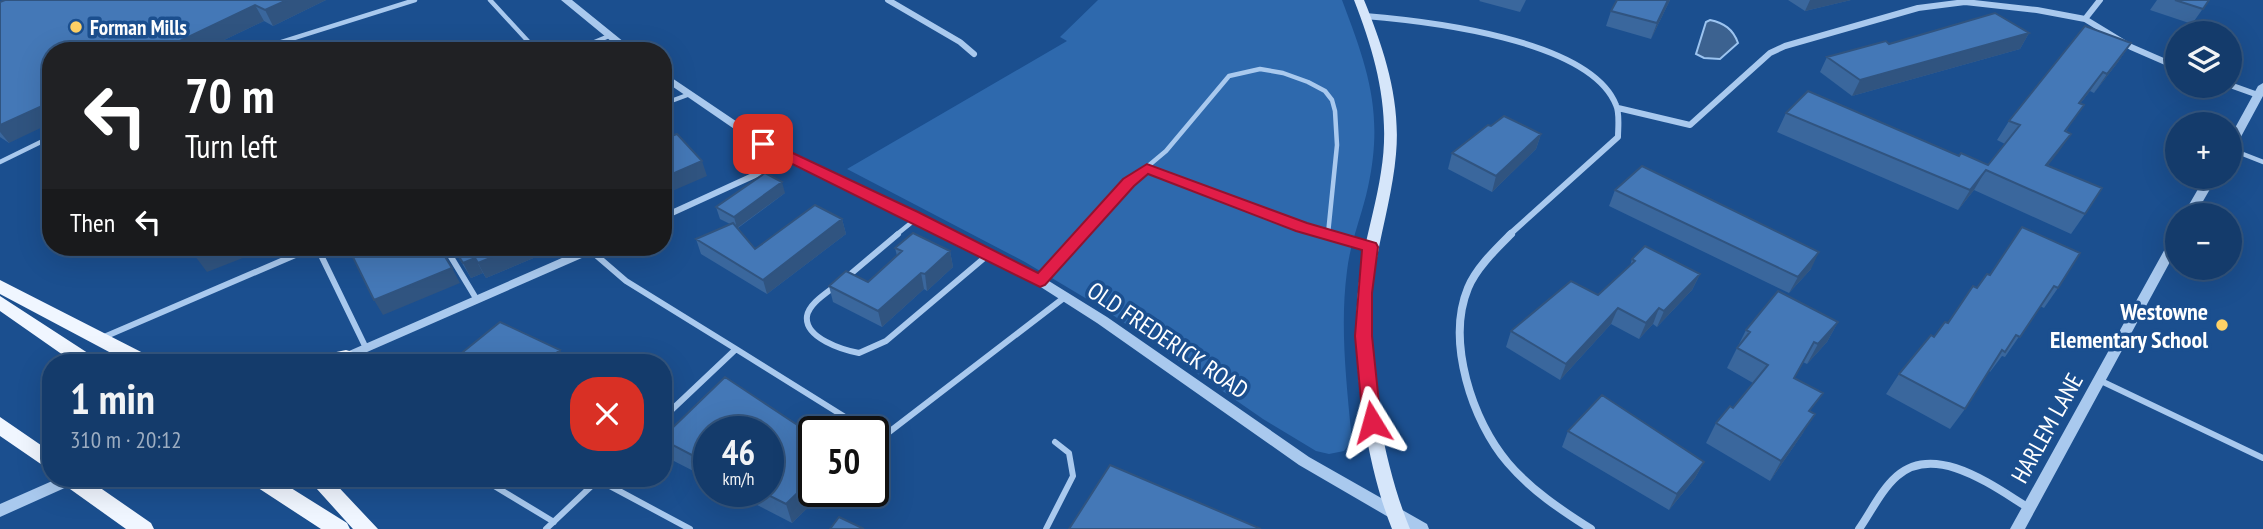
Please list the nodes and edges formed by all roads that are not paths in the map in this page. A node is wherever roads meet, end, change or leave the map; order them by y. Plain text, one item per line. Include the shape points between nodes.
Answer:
1 (415, 0) edge
2 (490, 0) edge
3 (566, 0) edge
4 (888, 0) edge
5 (1359, 0) edge
6 (2100, 0) edge
7 (1366, 16) junction
8 (2085, 19) junction
9 (609, 36) junction
10 (282, 42) edge
11 (529, 42) edge
12 (595, 42) edge
13 (617, 42) edge
14 (974, 54) dead end
15 (2165, 62) edge
16 (672, 81) edge
17 (2242, 87) edge
18 (2261, 91) edge
19 (690, 94) junction
20 (672, 101) edge
21 (1618, 108) junction
22 (2242, 126) edge
23 (42, 141) edge
24 (2242, 153) edge
25 (790, 159) junction
26 (0, 162) edge
27 (2263, 162) edge
28 (1147, 168) junction
29 (672, 213) edge
30 (917, 218) junction
31 (1328, 234) junction
32 (1370, 247) junction
33 (989, 254) junction
34 (294, 256) edge
35 (320, 256) edge
36 (450, 256) edge
37 (576, 256) edge
38 (602, 256) edge
39 (2165, 260) edge
40 (1040, 281) junction
41 (0, 286) edge
42 (1065, 298) junction
43 (477, 300) junction
44 (0, 302) edge
45 (98, 339) junction
46 (366, 348) junction
47 (736, 349) junction
48 (75, 354) edge
49 (128, 354) edge
50 (354, 354) edge
51 (2099, 380) junction
52 (672, 409) edge
53 (843, 416) edge
54 (0, 425) edge
55 (889, 432) edge
56 (1055, 442) dead end
57 (42, 456) edge
58 (2263, 458) edge
59 (52, 487) edge
60 (85, 487) edge
61 (274, 487) edge
62 (326, 487) edge
63 (496, 487) edge
64 (589, 487) edge
65 (614, 487) edge
66 (2029, 508) junction
67 (0, 511) edge
68 (1394, 512) junction
69 (554, 522) junction
70 (143, 529) edge
71 (339, 529) edge
72 (367, 529) edge
73 (546, 529) edge
74 (690, 529) edge
75 (1046, 529) edge
76 (1401, 529) edge
77 (1422, 529) edge
78 (1591, 529) edge
79 (1859, 529) edge
80 (2017, 529) edge

1 - 10 lane
2 - 11 lane
3 - 9 street
4 - 14 street
5 - 7 main road
6 - 8 street
7 - 21 street via 1433,23 1543,48 1583,69
7 - 32 main road via 1390,107 1391,152
8 - 15 street
8 - 21 street via 1994,4 1940,4 1770,53 1690,125
9 - 12 lane
9 - 13 street
16 - 19 street, OLD FREDERICK ROAD
17 - 18 street
18 - 22 street
19 - 20 lane
19 - 25 street, OLD FREDERICK ROAD
21 - 78 street via 1618,137 1492,254 1467,288 1459,327 1480,415 1499,451 1531,485
23 - 26 lane
24 - 27 lane
25 - 29 street
25 - 30 street, OLD FREDERICK ROAD
28 - 31 lane
28 - 31 lane via 1229,76 1242,69 1284,73 1323,90 1336,111
28 - 40 lane
30 - 33 street, OLD FREDERICK ROAD
30 - 33 lane via 811,307 808,323 817,335 850,352 872,349
31 - 32 lane
32 - 68 main road via 1364,293 1365,376
33 - 40 street, OLD FREDERICK ROAD
34 - 45 lane
35 - 46 lane
36 - 43 lane
37 - 43 street
38 - 47 lane via 626,281
39 - 51 street, HARLEM LANE
40 - 42 street, OLD FREDERICK ROAD
41 - 45 main road
42 - 55 lane
42 - 68 street, OLD FREDERICK ROAD via 1304,461
43 - 46 street
44 - 48 main road
45 - 49 main road
46 - 50 street
47 - 52 lane
47 - 53 lane
51 - 58 lane
51 - 66 street, HARLEM LANE
54 - 57 main road
56 - 75 lane via 1069,453 1073,476
59 - 67 street
60 - 70 main road
61 - 71 main road
62 - 72 main road
63 - 69 lane
64 - 69 lane
65 - 74 lane
66 - 79 street via 1954,467 1930,461 1897,475
66 - 80 street, HARLEM LANE
68 - 76 main road
68 - 77 street, OLD FREDERICK ROAD
69 - 73 lane

